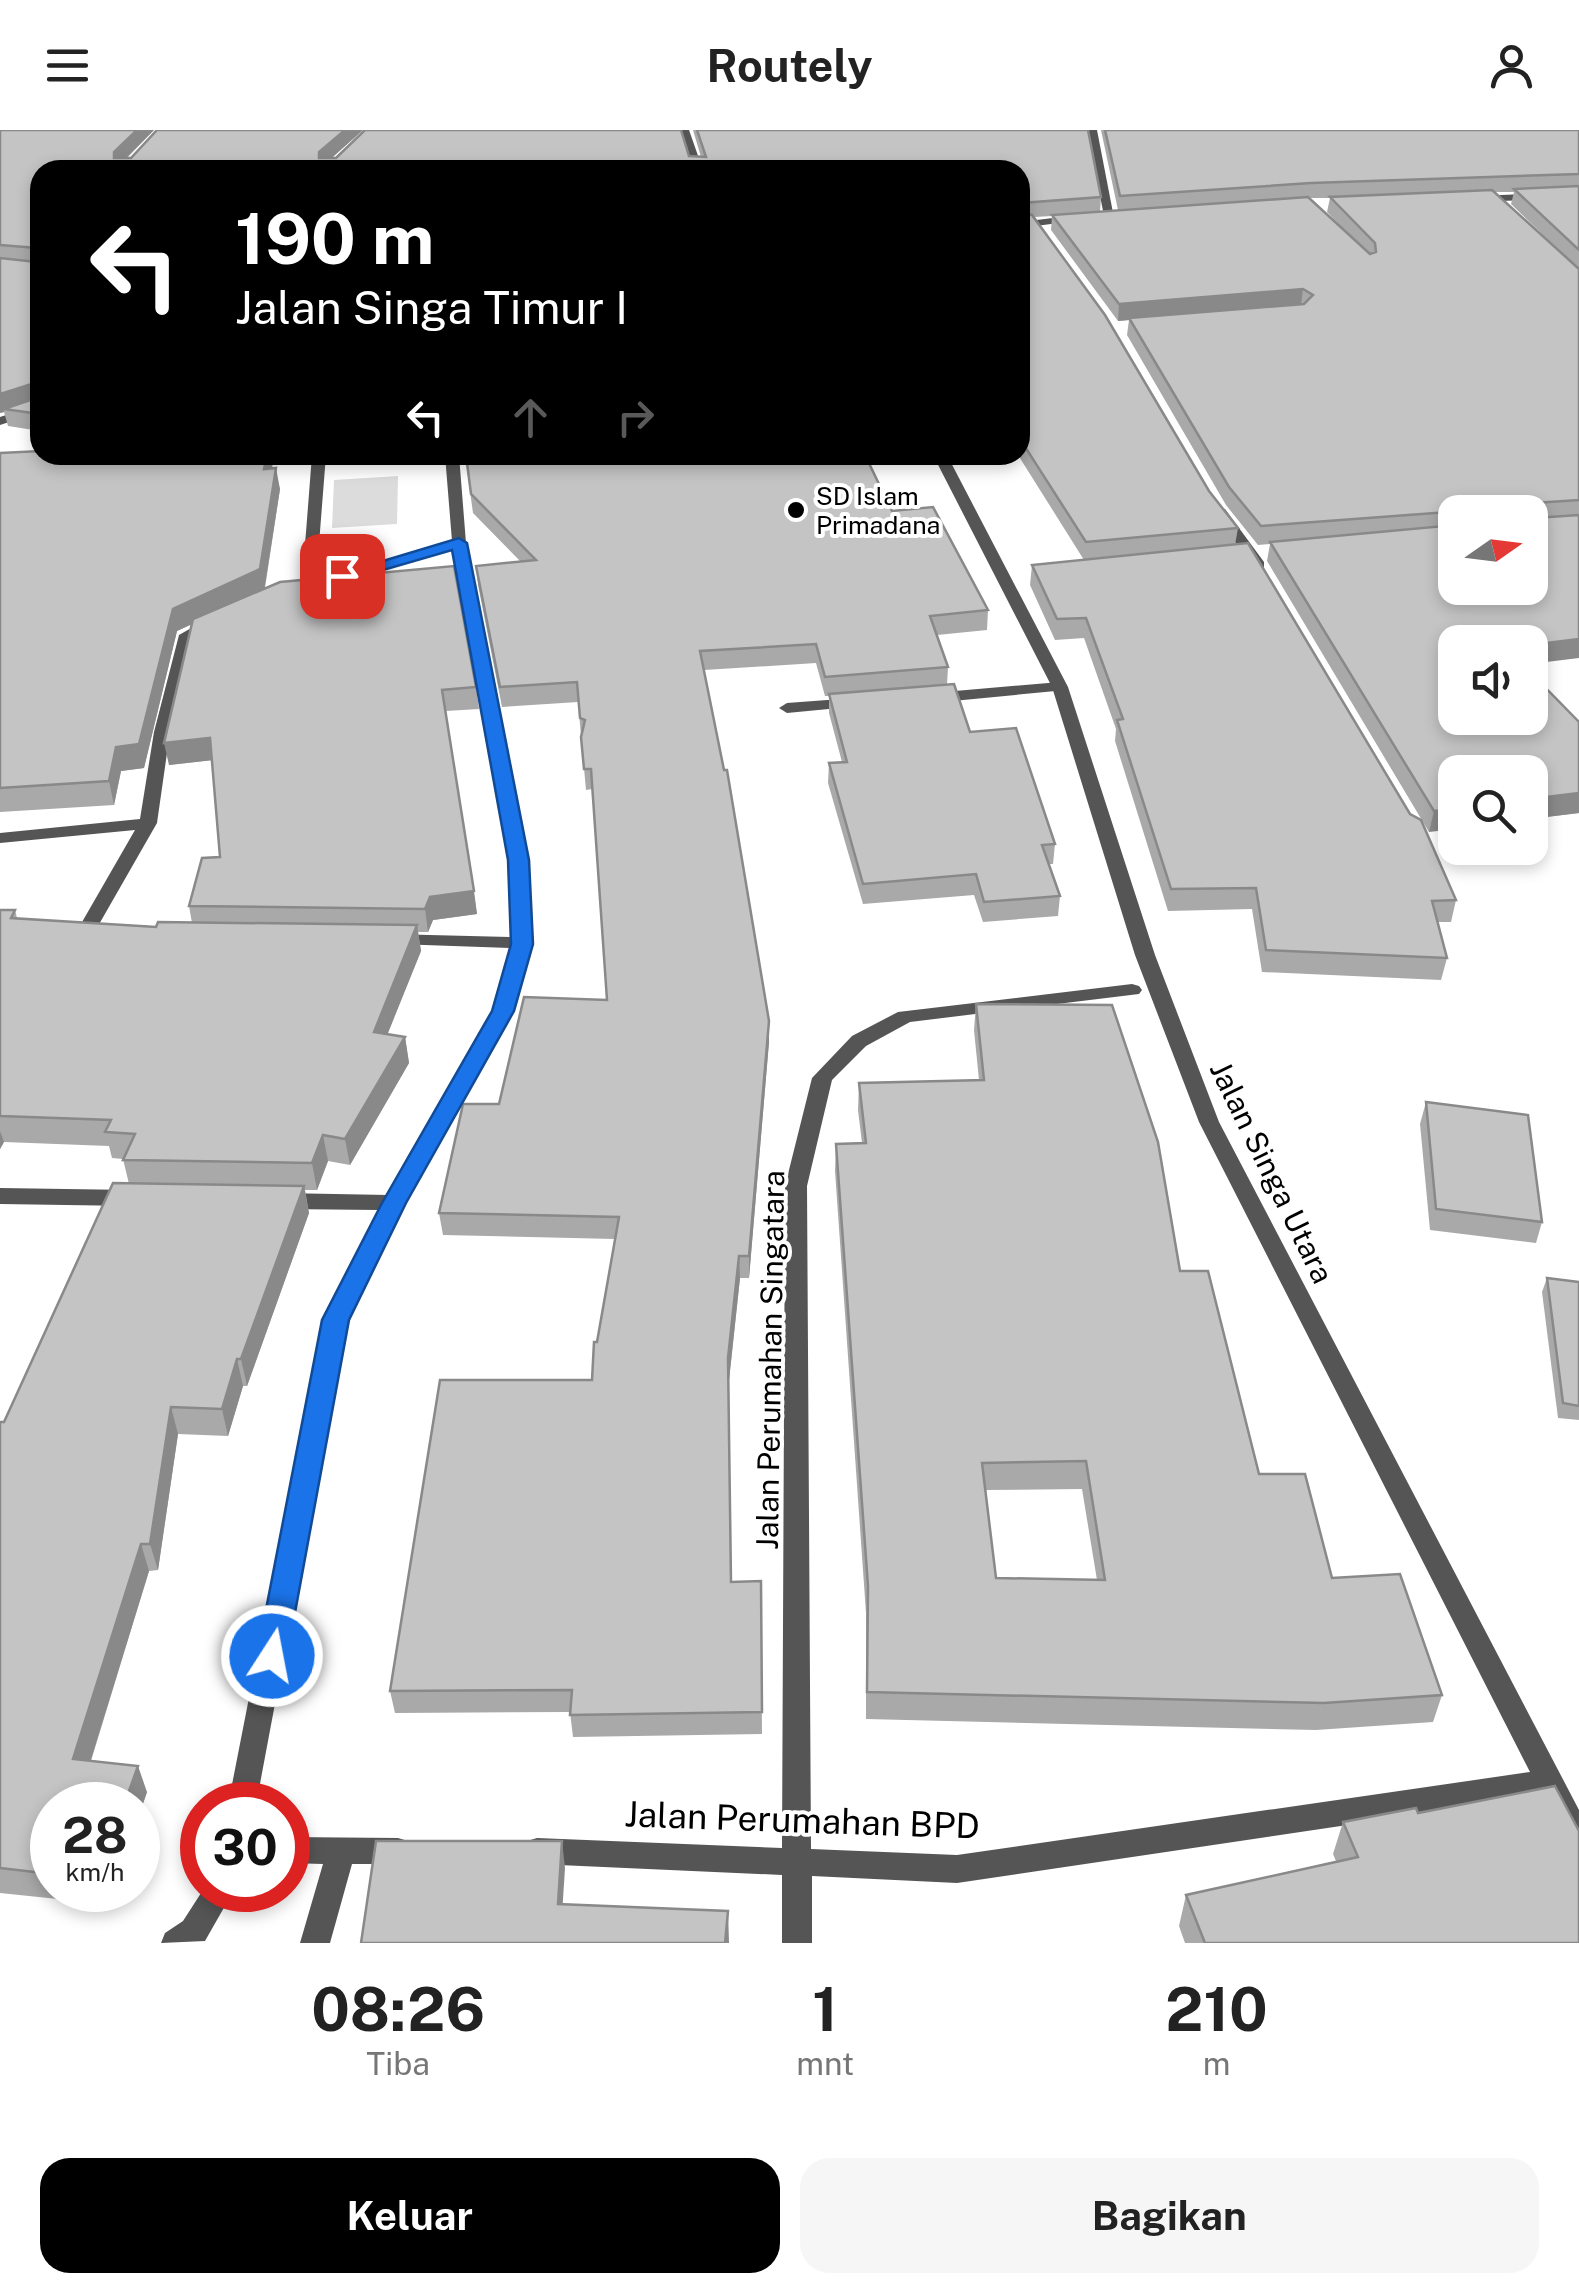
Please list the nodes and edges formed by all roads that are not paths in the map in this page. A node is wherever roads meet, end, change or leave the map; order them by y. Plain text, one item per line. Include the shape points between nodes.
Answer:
1 (684, 130) edge
2 (1092, 130) edge
3 (694, 160) edge
4 (1579, 195) edge
5 (1492, 198) junction
6 (1455, 200) edge
7 (1504, 210) edge
8 (1128, 215) edge
9 (1110, 216) junction
10 (1030, 224) edge
11 (1030, 225) edge
12 (1046, 237) edge
13 (30, 411) edge
14 (0, 421) edge
15 (318, 465) edge
16 (453, 465) edge
17 (946, 465) edge
18 (1207, 491) edge
19 (459, 543) junction
20 (1271, 552) edge
21 (1252, 554) junction
22 (1233, 556) edge
23 (342, 576) junction
24 (1271, 586) edge
25 (306, 588) edge
26 (236, 611) edge
27 (1060, 687) junction
28 (917, 699) edge
29 (880, 702) edge
30 (787, 708) dead end
31 (148, 823) junction
32 (0, 838) edge
33 (84, 935) edge
34 (380, 938) edge
35 (522, 944) junction
36 (1132, 990) dead end
37 (0, 1196) edge
38 (158, 1199) edge
39 (256, 1200) edge
40 (394, 1203) junction
41 (246, 1782) edge
42 (1548, 1782) junction
43 (1579, 1839) edge
44 (310, 1850) edge
45 (341, 1850) junction
46 (420, 1851) edge
47 (500, 1851) edge
48 (796, 1859) junction
49 (206, 1912) edge
50 (176, 1943) edge
51 (315, 1943) edge
52 (797, 1943) edge

1 - 3 street
2 - 9 street
4 - 5 street
5 - 6 street
5 - 7 street
8 - 9 street
9 - 10 street
11 - 12 street
13 - 14 street
15 - 23 street via 312,545
16 - 19 street
17 - 27 street, Jalan Singa Utara via 1013,575
18 - 21 street
19 - 23 street
19 - 35 street via 518,860
20 - 21 street
21 - 22 street
21 - 24 street
23 - 25 street
26 - 31 street via 187,635
27 - 28 street
27 - 42 street, Jalan Singa Utara via 1144,954 1209,1122
29 - 30 street
31 - 32 street
31 - 33 street
34 - 35 street
35 - 40 street via 503,1011
36 - 48 street, Jalan Perumahan Singatara via 905,1016 858,1041 822,1078 796,1186
37 - 38 street
39 - 40 street
40 - 41 street via 336,1320
42 - 43 street, Jalan Singa Utara
42 - 48 street, Jalan Perumahan BPD via 958,1869
44 - 45 street
45 - 46 street
45 - 51 street
47 - 48 street, Jalan Perumahan BPD
48 - 52 street, Jalan Perumahan Singatara
49 - 50 street

